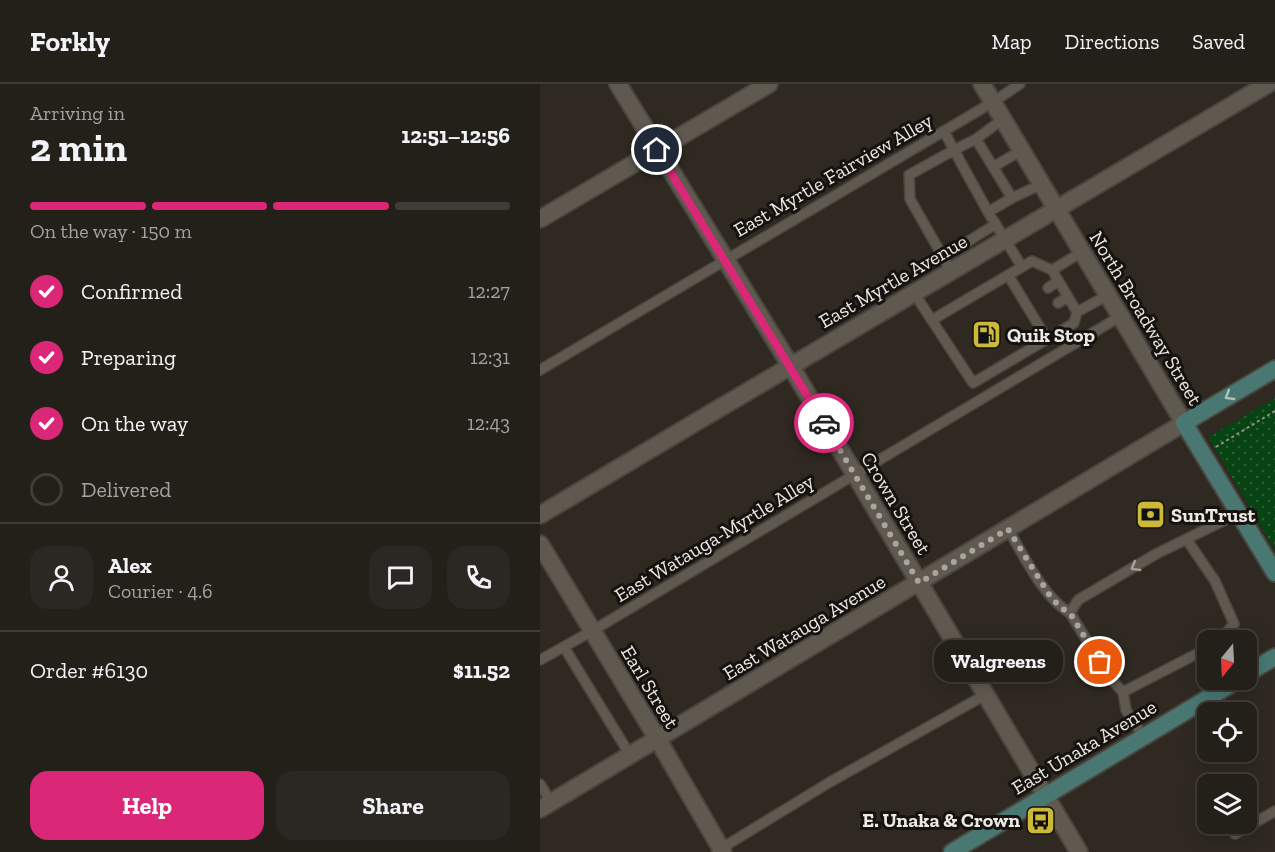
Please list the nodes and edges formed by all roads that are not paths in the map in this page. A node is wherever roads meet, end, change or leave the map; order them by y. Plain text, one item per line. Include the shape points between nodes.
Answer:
1 (618, 84) edge
2 (769, 84) edge
3 (982, 84) edge
4 (1020, 84) edge
5 (1268, 84) edge
6 (993, 102) junction
7 (1003, 119) junction
8 (944, 131) junction
9 (976, 139) junction
10 (657, 150) junction
11 (954, 150) junction
12 (1022, 150) junction
13 (993, 167) junction
14 (1042, 184) junction
15 (1012, 198) junction
16 (1058, 210) junction
17 (988, 212) junction
18 (540, 219) edge
19 (996, 224) junction
20 (1005, 240) junction
21 (1082, 252) junction
22 (725, 260) junction
23 (947, 264) junction
24 (1022, 267) junction
25 (1052, 270) junction
26 (1008, 275) junction
27 (1058, 281) junction
28 (1048, 288) dead end
29 (914, 293) junction
30 (1035, 296) dead end
31 (1108, 296) junction
32 (1068, 297) junction
33 (1024, 302) junction
34 (1058, 303) dead end
35 (1043, 311) dead end
36 (1077, 312) junction
37 (1034, 316) junction
38 (1121, 316) junction
39 (932, 320) junction
40 (1047, 339) junction
41 (790, 365) junction
42 (1275, 369) edge
43 (540, 370) edge
44 (1184, 423) junction
45 (855, 475) junction
46 (1239, 513) junction
47 (540, 515) edge
48 (1008, 529) junction
49 (1187, 540) junction
50 (540, 544) edge
51 (1275, 573) edge
52 (919, 583) junction
53 (1070, 613) junction
54 (1229, 630) edge
55 (592, 631) junction
56 (564, 647) junction
57 (1197, 654) edge
58 (1275, 657) edge
59 (540, 660) edge
60 (1257, 668) edge
61 (1221, 690) edge
62 (1123, 692) junction
63 (985, 695) junction
64 (1143, 736) junction
65 (657, 738) junction
66 (630, 755) junction
67 (540, 784) edge
68 (1045, 795) junction
69 (546, 806) edge
70 (1275, 811) edge
71 (1257, 821) edge
72 (720, 851) edge
73 (952, 852) edge
74 (1079, 852) edge

1 - 10 street, Crown Street
2 - 10 street
3 - 6 street, North Broadway Street
4 - 6 lane, East Myrtle Fairview Alley
5 - 16 street, East Myrtle Avenue
6 - 7 street, North Broadway Street
6 - 8 lane, East Myrtle Fairview Alley
7 - 9 lane
7 - 12 street, North Broadway Street
8 - 11 lane
8 - 22 lane, East Myrtle Fairview Alley
9 - 11 lane
9 - 13 lane
10 - 18 street
10 - 22 street, Crown Street
11 - 17 lane
11 - 23 lane via 909,175 910,199
12 - 13 lane
12 - 14 street, North Broadway Street
13 - 15 lane
14 - 15 lane
14 - 16 street, North Broadway Street
15 - 17 lane
16 - 20 street, East Myrtle Avenue
16 - 21 street, North Broadway Street
17 - 19 lane
19 - 20 lane
19 - 23 lane
20 - 23 street, East Myrtle Avenue
20 - 24 lane
21 - 25 lane
21 - 31 street, North Broadway Street
22 - 41 street, Crown Street
22 - 43 lane, East Myrtle Fairview Alley
23 - 29 street, East Myrtle Avenue
24 - 25 lane via 1032,261
24 - 26 lane
25 - 27 lane
26 - 33 lane
26 - 39 lane
27 - 28 lane
27 - 32 lane
29 - 39 lane
29 - 41 street, East Myrtle Avenue
30 - 33 lane
31 - 36 lane
31 - 38 street, North Broadway Street
32 - 34 lane
32 - 36 lane
33 - 37 lane
35 - 37 lane
36 - 40 lane via 1074,323
37 - 40 lane
38 - 44 street, North Broadway Street
38 - 45 lane, East Watauga-Myrtle Alley
39 - 40 lane via 974,383
41 - 45 street, Crown Street
41 - 47 street, East Myrtle Avenue
42 -> 44 main road, East Watauga Avenue
44 - 46 main road, North Broadway Street
44 - 48 street, East Watauga Avenue
45 - 52 street, Crown Street
45 - 55 lane, East Watauga-Myrtle Alley
46 - 49 lane
46 - 51 main road, North Broadway Street
48 - 52 street, East Watauga Avenue
48 - 53 lane via 1050,596
49 -> 53 lane via 1078,600
49 - 54 lane via 1215,581 1234,624
50 - 55 street, Earl Street
52 - 63 street, Crown Street
52 - 65 street, East Watauga Avenue
53 - 62 lane
55 - 56 lane, East Watauga-Myrtle Alley
55 - 65 street, Earl Street
56 - 59 lane, East Watauga-Myrtle Alley
56 - 66 lane
57 - 62 lane
58 - 60 main road
61 - 64 main road, East Unaka Avenue
62 - 64 lane via 1126,710
63 - 68 street, Crown Street
63 - 72 lane via 830,782
64 - 68 main road, East Unaka Avenue
65 - 66 street, East Watauga Avenue
65 - 72 street, Earl Street
66 - 69 street, East Watauga Avenue
67 - 69 lane
68 - 73 main road, East Unaka Avenue
68 - 74 street, Crown Street
70 - 71 lane

